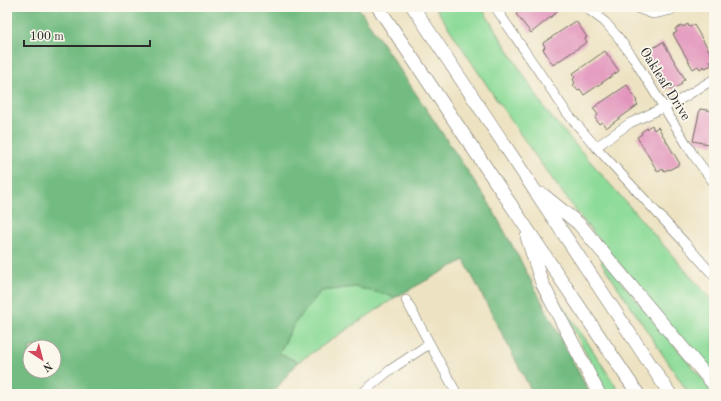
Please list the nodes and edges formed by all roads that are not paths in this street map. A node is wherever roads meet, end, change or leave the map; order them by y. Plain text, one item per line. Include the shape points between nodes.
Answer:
1 (378, 7) edge
2 (413, 7) edge
3 (495, 7) edge
4 (585, 7) edge
5 (605, 7) edge
6 (634, 7) edge
7 (674, 7) edge
8 (595, 14) junction
9 (714, 79) edge
10 (664, 108) junction
11 (596, 147) junction
12 (714, 183) edge
13 (531, 185) junction
14 (521, 220) junction
15 (714, 276) edge
16 (406, 300) dead end
17 (430, 344) junction
18 (714, 385) edge
19 (360, 394) edge
20 (457, 394) edge
21 (599, 394) edge
22 (638, 394) edge
23 (670, 394) edge

1 - 14 highway
2 - 13 highway
3 - 11 street via 567,113
4 - 8 street, Oakleaf Drive
5 - 8 street
6 - 7 street via 654,14
8 - 10 street, Oakleaf Drive via 605,22 632,56
9 - 10 street
10 - 11 street via 630,123
10 - 12 street, Oakleaf Drive
11 - 15 street
13 - 18 highway via 579,224
13 - 23 highway
14 - 21 highway via 542,283
14 - 22 highway
16 - 17 street
17 - 19 street via 390,370
17 - 20 street

